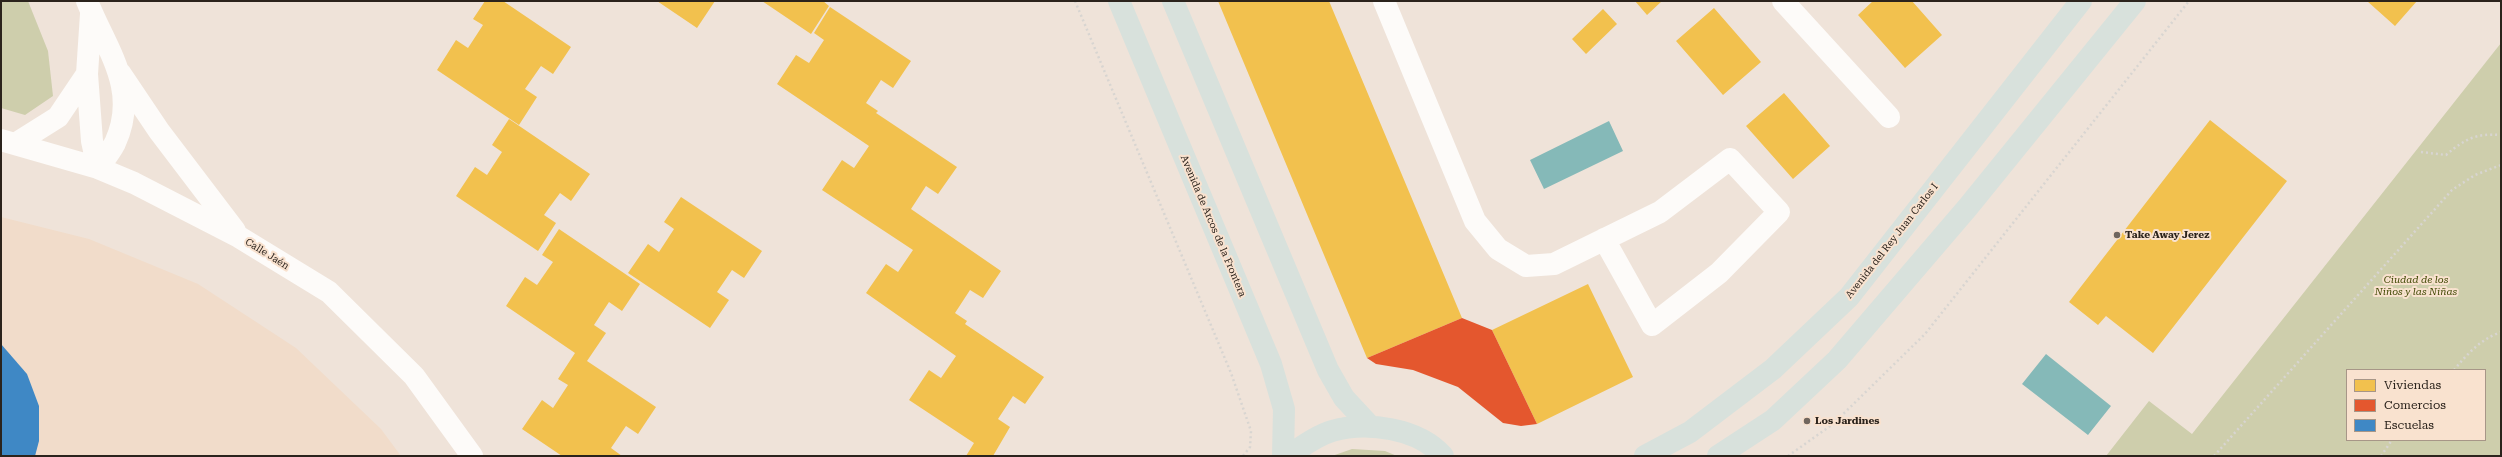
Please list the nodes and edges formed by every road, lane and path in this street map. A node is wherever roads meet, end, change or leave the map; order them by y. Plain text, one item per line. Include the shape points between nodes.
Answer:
1 (1075, 1) edge
2 (1119, 1) edge
3 (1173, 1) edge
4 (1384, 1) edge
5 (1783, 1) edge
6 (2081, 1) edge
7 (2135, 1) edge
8 (2189, 1) edge
9 (89, 6) edge
10 (120, 73) junction
11 (87, 74) junction
12 (1889, 117) dead end
13 (2501, 135) edge
14 (8, 142) edge
15 (2420, 152) dead end
16 (2501, 166) edge
17 (98, 168) junction
18 (239, 237) junction
19 (1604, 239) junction
20 (2501, 332) edge
21 (2455, 369) edge
22 (1370, 426) junction
23 (2391, 441) edge
24 (472, 456) edge
25 (1243, 456) edge
26 (1283, 456) edge
27 (1289, 456) edge
28 (1443, 456) edge
29 (1645, 456) edge
30 (1718, 456) edge
31 (1788, 456) edge
32 (2214, 456) edge
33 (2381, 456) edge

1 - 25 path via 1231,373 1251,431 1250,447
2 - 26 main road, Avenida de Arcos de la Frontera via 1271,364 1284,409
3 - 22 main road via 1328,370 1344,398
4 - 19 street via 1475,220 1498,249 1526,266 1554,264
5 - 12 street
6 - 29 main road, Avenida del Rey Juan Carlos I via 1849,297 1773,369 1690,432
7 - 30 main road via 1968,207 1837,360 1773,420
8 - 31 path via 1925,334 1833,424
9 - 10 street
9 - 11 street
10 - 17 street via 125,108 115,142
10 - 18 street via 159,131
11 - 14 street via 58,117
11 - 17 street via 92,141
13 - 15 path via 2481,135 2465,139 2446,154
14 - 17 street, Calle Jaén
16 - 32 path via 2475,175 2452,190
17 - 18 street, Calle Jaén via 134,183
18 - 24 street, Calle Jaén via 329,292 414,376
19 - 19 street via 1652,325 1719,273 1779,212 1730,158 1660,212
20 - 21 path via 2489,336 2465,356
22 - 27 main road via 1332,431 1306,443
22 - 28 main road via 1405,432 1436,448
23 - 33 path

